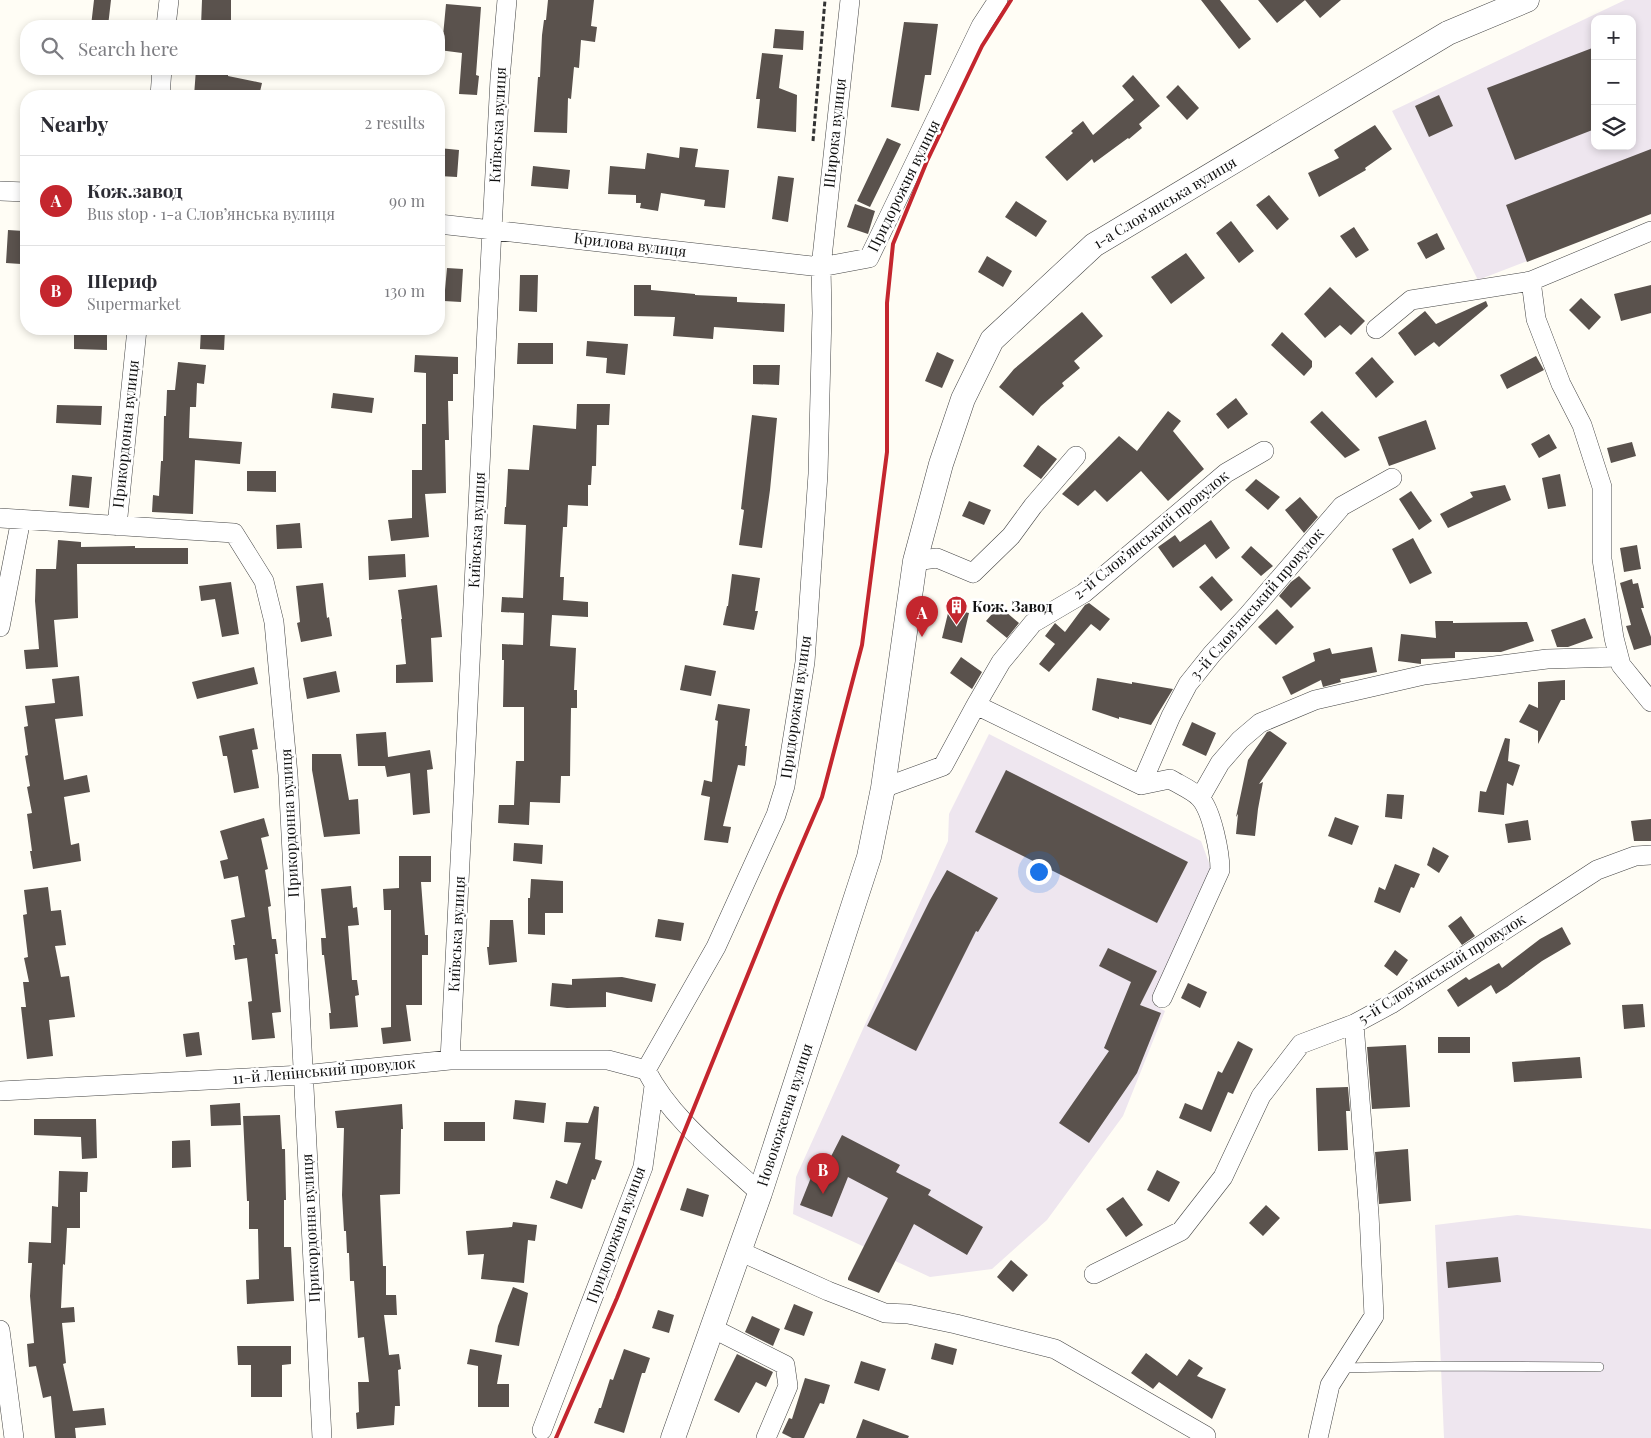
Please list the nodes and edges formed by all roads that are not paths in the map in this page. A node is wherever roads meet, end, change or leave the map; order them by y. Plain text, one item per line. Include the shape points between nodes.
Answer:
1 (168, 0) edge
2 (506, 0) edge
3 (850, 0) edge
4 (998, 0) edge
5 (1527, 0) edge
6 (166, 20) edge
7 (162, 75) edge
8 (160, 90) edge
9 (0, 191) edge
10 (20, 192) edge
11 (445, 225) edge
12 (492, 229) junction
13 (1651, 231) edge
14 (821, 267) junction
15 (1531, 281) junction
16 (1376, 329) dead end
17 (136, 335) edge
18 (1264, 451) dead end
19 (1076, 456) dead end
20 (1392, 478) dead end
21 (0, 518) edge
22 (21, 520) junction
23 (117, 526) junction
24 (915, 560) junction
25 (0, 627) edge
26 (1619, 657) junction
27 (1651, 702) edge
28 (976, 705) junction
29 (1141, 785) junction
30 (883, 788) junction
31 (1200, 798) junction
32 (1651, 855) edge
33 (1162, 998) dead end
34 (1354, 1024) junction
35 (450, 1060) junction
36 (303, 1075) junction
37 (650, 1078) junction
38 (0, 1091) edge
39 (760, 1193) junction
40 (739, 1252) junction
41 (1094, 1274) dead end
42 (712, 1328) junction
43 (0, 1330) edge
44 (1599, 1367) dead end
45 (1341, 1368) junction
46 (541, 1434) edge
47 (1206, 1436) dead end
48 (14, 1438) edge
49 (322, 1438) edge
50 (674, 1438) edge
51 (766, 1438) edge
52 (1318, 1438) edge

1 - 6 street
2 - 12 street, Київська вулиця
3 - 14 street, Широка вулиця
4 - 14 street, Придорожня вулиця via 981,26 869,258
5 - 24 street, 1-а Слов’янська вулиця via 1448,33 1094,245 992,340 963,399 941,464
7 - 8 street
9 - 10 street
11 - 12 street, Крилова вулиця
12 - 14 street, Крилова вулиця
12 - 35 street, Київська вулиця
13 - 15 street
14 - 37 street, Придорожня вулиця via 818,484 805,662 785,786 776,815 716,947
15 - 16 street via 1411,300
15 - 26 street via 1536,319 1561,384 1582,425 1602,486 1602,559
17 - 23 street, Прикордонна вулиця
18 - 28 street, 2-й Слов’янський провулок via 1226,473 1084,593 1033,623 1001,662
19 - 24 street via 1011,536 974,573 937,558
20 - 29 street, 3-й Слов’янський провулок via 1342,506 1212,654 1188,684
21 - 22 street
22 - 23 street
22 - 25 street
23 - 36 street, Прикордонна вулиця via 234,533 264,580 274,622 288,775
24 - 30 street, 1-а Слов’янська вулиця
26 - 27 street via 1621,665
26 - 31 street via 1547,659 1424,674 1315,700 1260,723 1240,740 1220,764
28 - 29 street
28 - 30 street, 2-й Слов’янський провулок via 944,766
29 - 31 street via 1170,779
30 - 39 street, Новокожевна вулиця via 868,857
31 - 33 street via 1214,833 1220,870
32 - 34 street, 5-й Слов’янський провулок via 1635,856 1597,870 1391,1004
34 - 41 street, 5-й Слов’янський провулок via 1301,1044 1261,1096 1223,1177 1181,1231
34 - 45 street via 1374,1316
35 - 36 street, 11-й Ленінський провулок
35 - 37 street, 11-й Ленінський провулок via 608,1060
36 - 38 street, 11-й Ленінський провулок
36 - 49 street, Прикордонна вулиця
37 - 39 street via 688,1126
37 - 46 street, Придорожня вулиця via 643,1166
39 - 40 street, Новокожевна вулиця
40 - 42 street, Новокожевна вулиця
40 - 47 street via 885,1313 908,1314 956,1324 1055,1349
42 - 50 street, Новокожевна вулиця
42 - 51 street via 785,1365 788,1386
43 - 48 street
44 - 45 lane
45 - 52 street via 1330,1385

